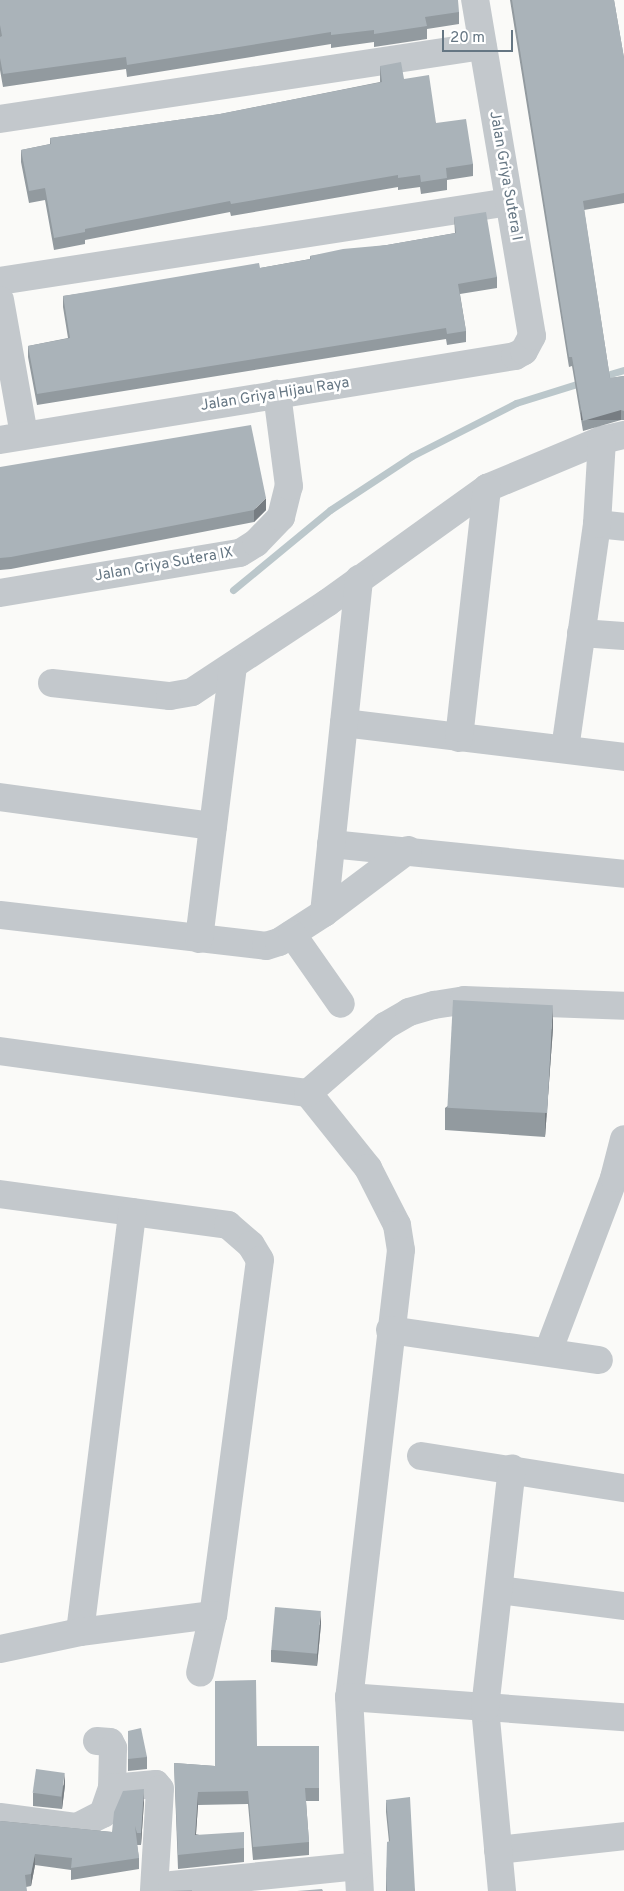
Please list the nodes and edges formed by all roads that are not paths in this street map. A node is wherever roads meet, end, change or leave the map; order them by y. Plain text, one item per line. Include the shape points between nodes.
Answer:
1 (475, 0) edge
2 (483, 46) junction
3 (0, 118) edge
4 (509, 202) junction
5 (0, 281) edge
6 (0, 300) edge
7 (524, 351) joint
8 (278, 394) junction
9 (12, 437) edge
10 (613, 437) edge
11 (487, 488) junction
12 (597, 524) junction
13 (624, 527) edge
14 (359, 579) junction
15 (0, 593) edge
16 (580, 633) junction
17 (624, 636) edge
18 (233, 667) junction
19 (52, 684) dead end
20 (344, 723) junction
21 (458, 738) junction
22 (565, 748) junction
23 (624, 757) edge
24 (0, 797) edge
25 (213, 826) junction
26 (331, 844) junction
27 (408, 850) junction
28 (624, 874) edge
29 (324, 913) junction
30 (0, 915) edge
31 (292, 934) junction
32 (199, 939) junction
33 (340, 1004) dead end
34 (624, 1006) edge
35 (1, 1057) edge
36 (308, 1093) junction
37 (624, 1139) edge
38 (0, 1194) edge
39 (132, 1212) junction
40 (390, 1330) junction
41 (548, 1352) junction
42 (598, 1360) dead end
43 (421, 1456) dead end
44 (512, 1470) junction
45 (624, 1488) edge
46 (500, 1590) junction
47 (623, 1606) edge
48 (213, 1615) junction
49 (80, 1632) junction
50 (0, 1649) edge
51 (200, 1673) dead end
52 (349, 1697) junction
53 (485, 1708) junction
54 (624, 1717) edge
55 (97, 1741) dead end
56 (112, 1788) junction
57 (0, 1817) edge
58 (624, 1836) edge
59 (498, 1850) junction
60 (359, 1879) edge
61 (163, 1888) edge
62 (502, 1891) edge

1 - 2 street, Jalan Griya Sutera I
2 - 3 street
2 - 4 street, Jalan Griya Sutera I
4 - 5 street
4 - 7 street, Jalan Griya Sutera I via 532,336
6 - 9 street
7 - 8 street, Jalan Griya Hijau Raya via 515,356
8 - 9 street, Jalan Griya Hijau Raya
8 - 15 street, Jalan Griya Sutera IX via 289,486 280,517 256,543 240,553
10 - 11 street
10 - 12 street
11 - 14 street
11 - 21 street
12 - 13 street
12 - 16 street
14 - 18 street
14 - 20 street
16 - 17 street
16 - 22 street
18 - 19 street via 180,696
18 - 25 street
20 - 21 street
20 - 26 street
21 - 22 street
22 - 23 street
24 - 25 street
25 - 32 street
26 - 27 street
26 - 29 street
27 - 28 street
27 - 29 street
29 - 31 street
30 - 32 street
31 - 32 street via 279,942 252,947
31 - 33 street
34 - 36 street via 464,1000 434,1005 409,1012 386,1026
35 - 36 street
36 - 40 street via 368,1168 397,1225 401,1250
37 - 41 street via 614,1178
38 - 39 street
39 - 48 street via 228,1225 251,1245 260,1260
39 - 49 street
40 - 41 street
40 - 52 street
41 - 42 street
43 - 44 street
44 - 45 street
44 - 46 street
46 - 47 street
46 - 53 street
48 - 49 street
48 - 51 street
49 - 50 street
52 - 53 street
52 - 60 street
53 - 54 street
53 - 59 street
55 - 56 street via 110,1742 113,1748
56 - 57 street via 103,1814 77,1827
56 - 61 street via 156,1784 160,1789
58 - 59 street
59 - 62 street
60 - 61 street

